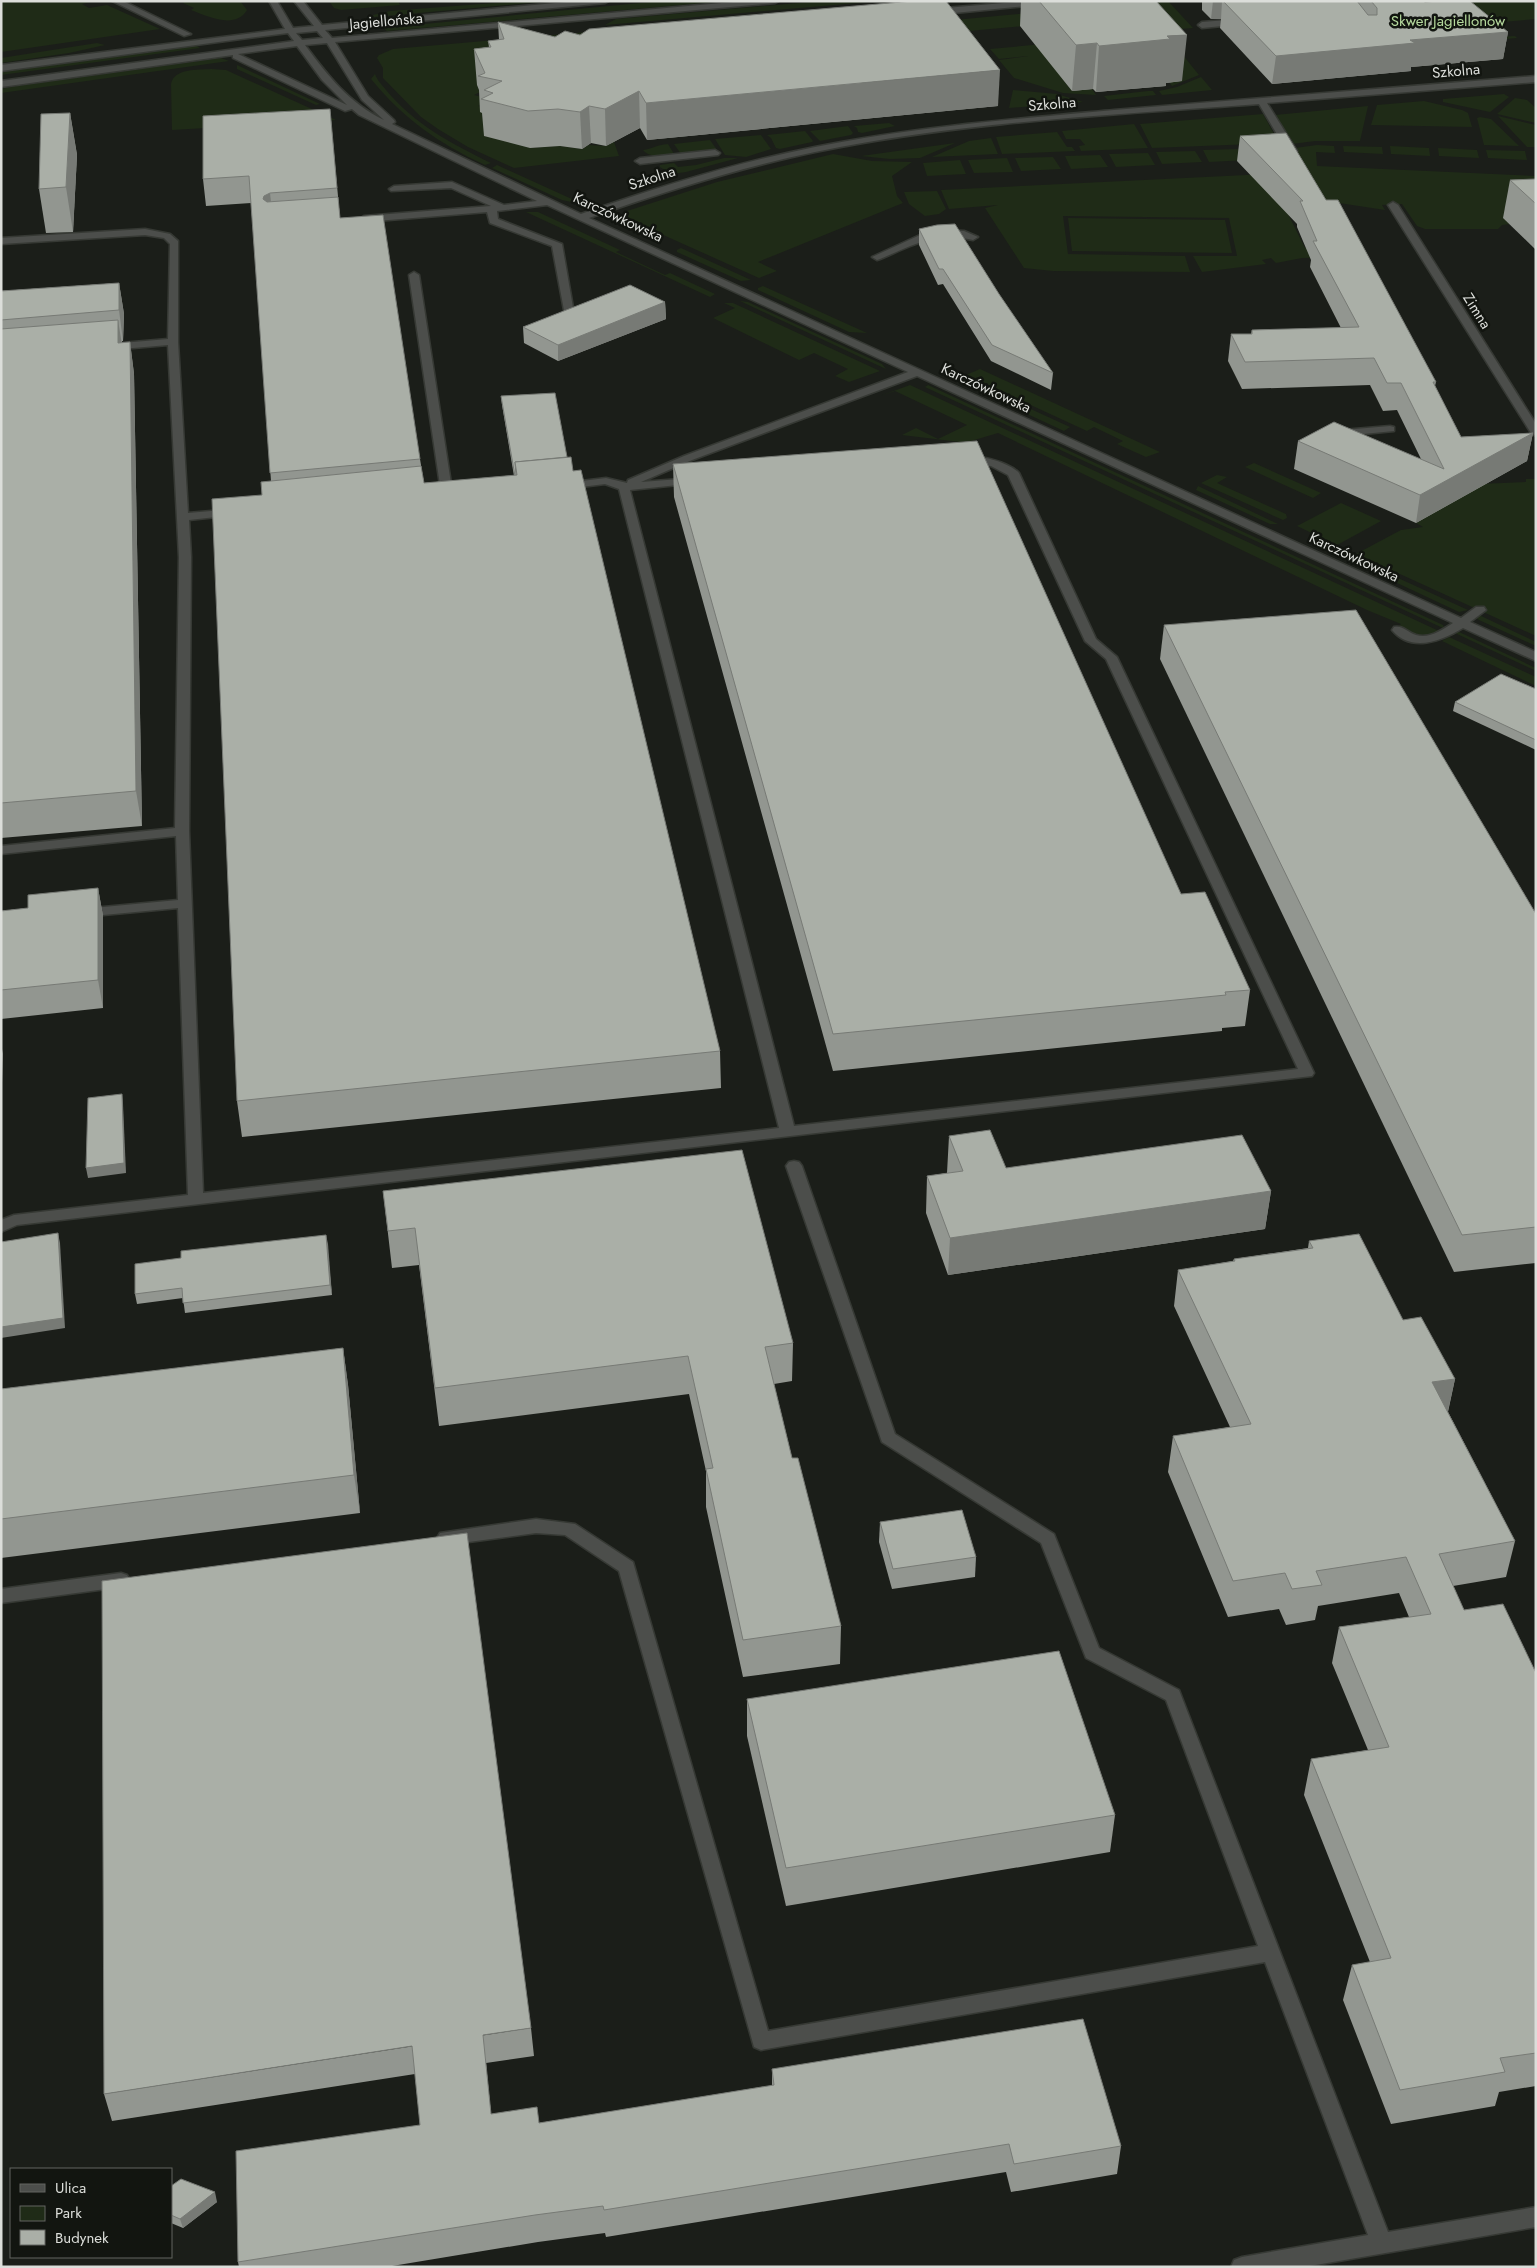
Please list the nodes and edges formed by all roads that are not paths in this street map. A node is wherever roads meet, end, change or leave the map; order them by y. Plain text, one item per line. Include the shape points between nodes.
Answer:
1 (116, 1) edge
2 (273, 1) edge
3 (298, 1) edge
4 (605, 1) edge
5 (775, 1) edge
6 (1057, 1) edge
7 (923, 13) edge
8 (1249, 21) edge
9 (1202, 25) dead end
10 (319, 27) junction
11 (290, 30) junction
12 (186, 34) dead end
13 (329, 40) junction
14 (299, 43) junction
15 (236, 56) dead end
16 (1, 68) edge
17 (1535, 79) edge
18 (1, 84) edge
19 (1261, 100) junction
20 (362, 113) junction
21 (424, 145) junction
22 (715, 153) dead end
23 (640, 161) dead end
24 (1298, 161) edge
25 (394, 189) dead end
26 (549, 202) junction
27 (1394, 205) dead end
28 (504, 208) junction
29 (492, 209) junction
30 (582, 217) junction
31 (353, 219) edge
32 (973, 237) dead end
33 (1, 241) edge
34 (877, 257) dead end
35 (414, 275) dead end
36 (570, 319) edge
37 (173, 342) junction
38 (97, 348) edge
39 (917, 372) junction
40 (1390, 429) dead end
41 (1343, 433) edge
42 (1536, 433) edge
43 (955, 461) edge
44 (703, 480) edge
45 (556, 486) edge
46 (624, 486) junction
47 (467, 495) edge
48 (250, 511) edge
49 (182, 518) junction
50 (1480, 610) dead end
51 (1460, 622) junction
52 (1398, 630) dead end
53 (1536, 657) edge
54 (182, 831) junction
55 (1, 850) edge
56 (185, 903) junction
57 (66, 914) edge
58 (788, 1132) junction
59 (794, 1166) dead end
60 (196, 1199) junction
61 (1, 1227) edge
62 (427, 1540) edge
63 (140, 1578) edge
64 (1, 1596) edge
65 (1271, 1952) junction
66 (1536, 2217) edge
67 (1382, 2244) junction
68 (1242, 2267) edge

1 - 12 street
2 - 11 street, Karczówkowska
3 - 10 street, Karczówkowska
4 - 10 street, Jagiellońska
5 - 13 street, Jagiellońska
6 - 7 street
8 - 9 street
10 - 11 street, Jagiellońska
10 - 13 street, Karczówkowska
11 - 14 street, Karczówkowska
11 - 16 street, Jagiellońska
13 - 14 street, Jagiellońska
13 - 21 street, Karczówkowska via 365,98
14 - 18 street, Jagiellońska
14 - 20 street, Karczówkowska via 338,93
15 - 20 street
17 - 19 street, Szkolna
19 - 24 street
19 - 30 street, Szkolna via 966,126 848,143 675,184
20 - 21 street, Karczówkowska
21 - 26 street, Karczówkowska
22 - 23 street
25 - 28 street via 452,185
26 - 28 street
26 - 30 street, Karczówkowska
27 - 42 street, Zimna
28 - 29 street
29 - 31 street
29 - 36 street via 493,222 556,244
30 - 39 street, Karczówkowska
32 - 34 street via 959,231 943,233
33 - 37 street via 145,232 166,236 175,243
35 - 47 street via 442,492
37 - 38 street
37 - 49 street
39 - 46 street via 688,458
39 - 51 street, Karczówkowska
40 - 41 street
43 - 58 street via 994,463 1013,473 1091,641 1111,656 1307,1073
44 - 46 street
45 - 46 street via 606,481
46 - 58 street
48 - 49 street
49 - 54 street
50 - 51 street
51 - 52 street via 1448,632 1429,640 1415,639
51 - 53 street, Karczówkowska
54 - 55 street
54 - 56 street
56 - 57 street
56 - 60 street
58 - 60 street
59 - 65 street via 888,1438 1048,1539 1092,1653 1173,1696
60 - 61 street via 14,1220
62 - 65 street via 536,1526 569,1529 627,1567 761,2041
63 - 64 street
65 - 67 street
66 - 67 street
67 - 68 street

